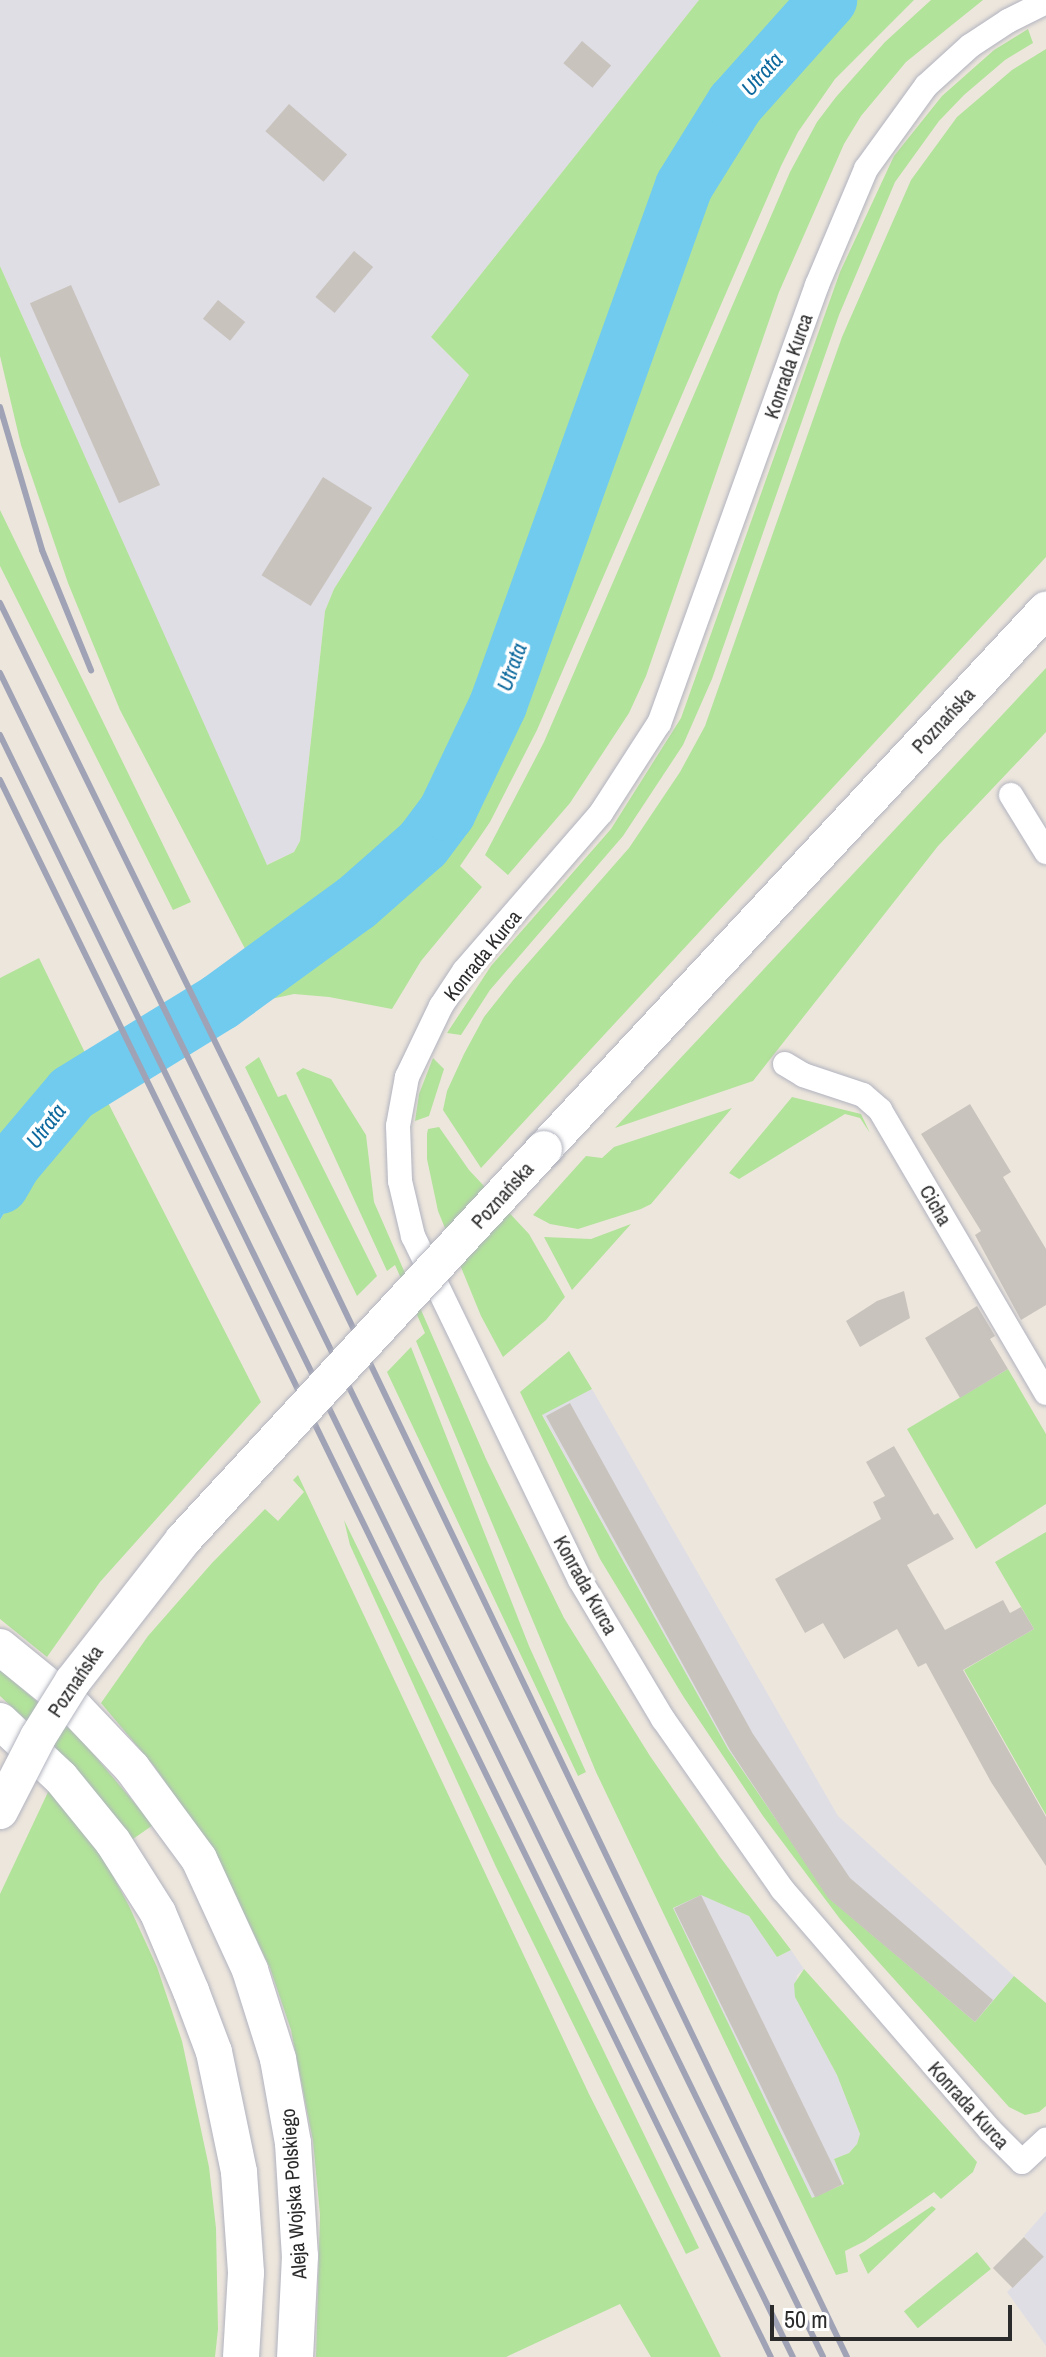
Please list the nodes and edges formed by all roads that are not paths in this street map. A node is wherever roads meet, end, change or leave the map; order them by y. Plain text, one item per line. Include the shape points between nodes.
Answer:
1 (1046, 2) edge
2 (1046, 610) edge
3 (1011, 795) dead end
4 (1046, 852) edge
5 (785, 1064) dead end
6 (1046, 1393) edge
7 (0, 1647) edge
8 (0, 1721) edge
9 (0, 1811) edge
10 (1046, 2140) edge
11 (241, 2357) edge
12 (295, 2357) edge

1 - 10 street, Konrada Kurca via 970,46 926,86 866,169 817,285 659,723 601,813 464,971 441,1006 407,1077 398,1126 400,1181 413,1236 580,1580 663,1719 824,1942 1022,2162
2 - 9 main road, Poznańska, bridge via 183,1540 73,1681
3 - 4 street
5 - 6 street, Cicha via 863,1095 880,1110
7 - 12 main road, Aleja Wojska Polskiego via 75,1708 132,1768 199,1859 227,1914 269,2026 293,2143 300,2256
8 - 11 main road via 61,1778 113,1842 158,1913 191,1991 214,2052 239,2172 246,2273

